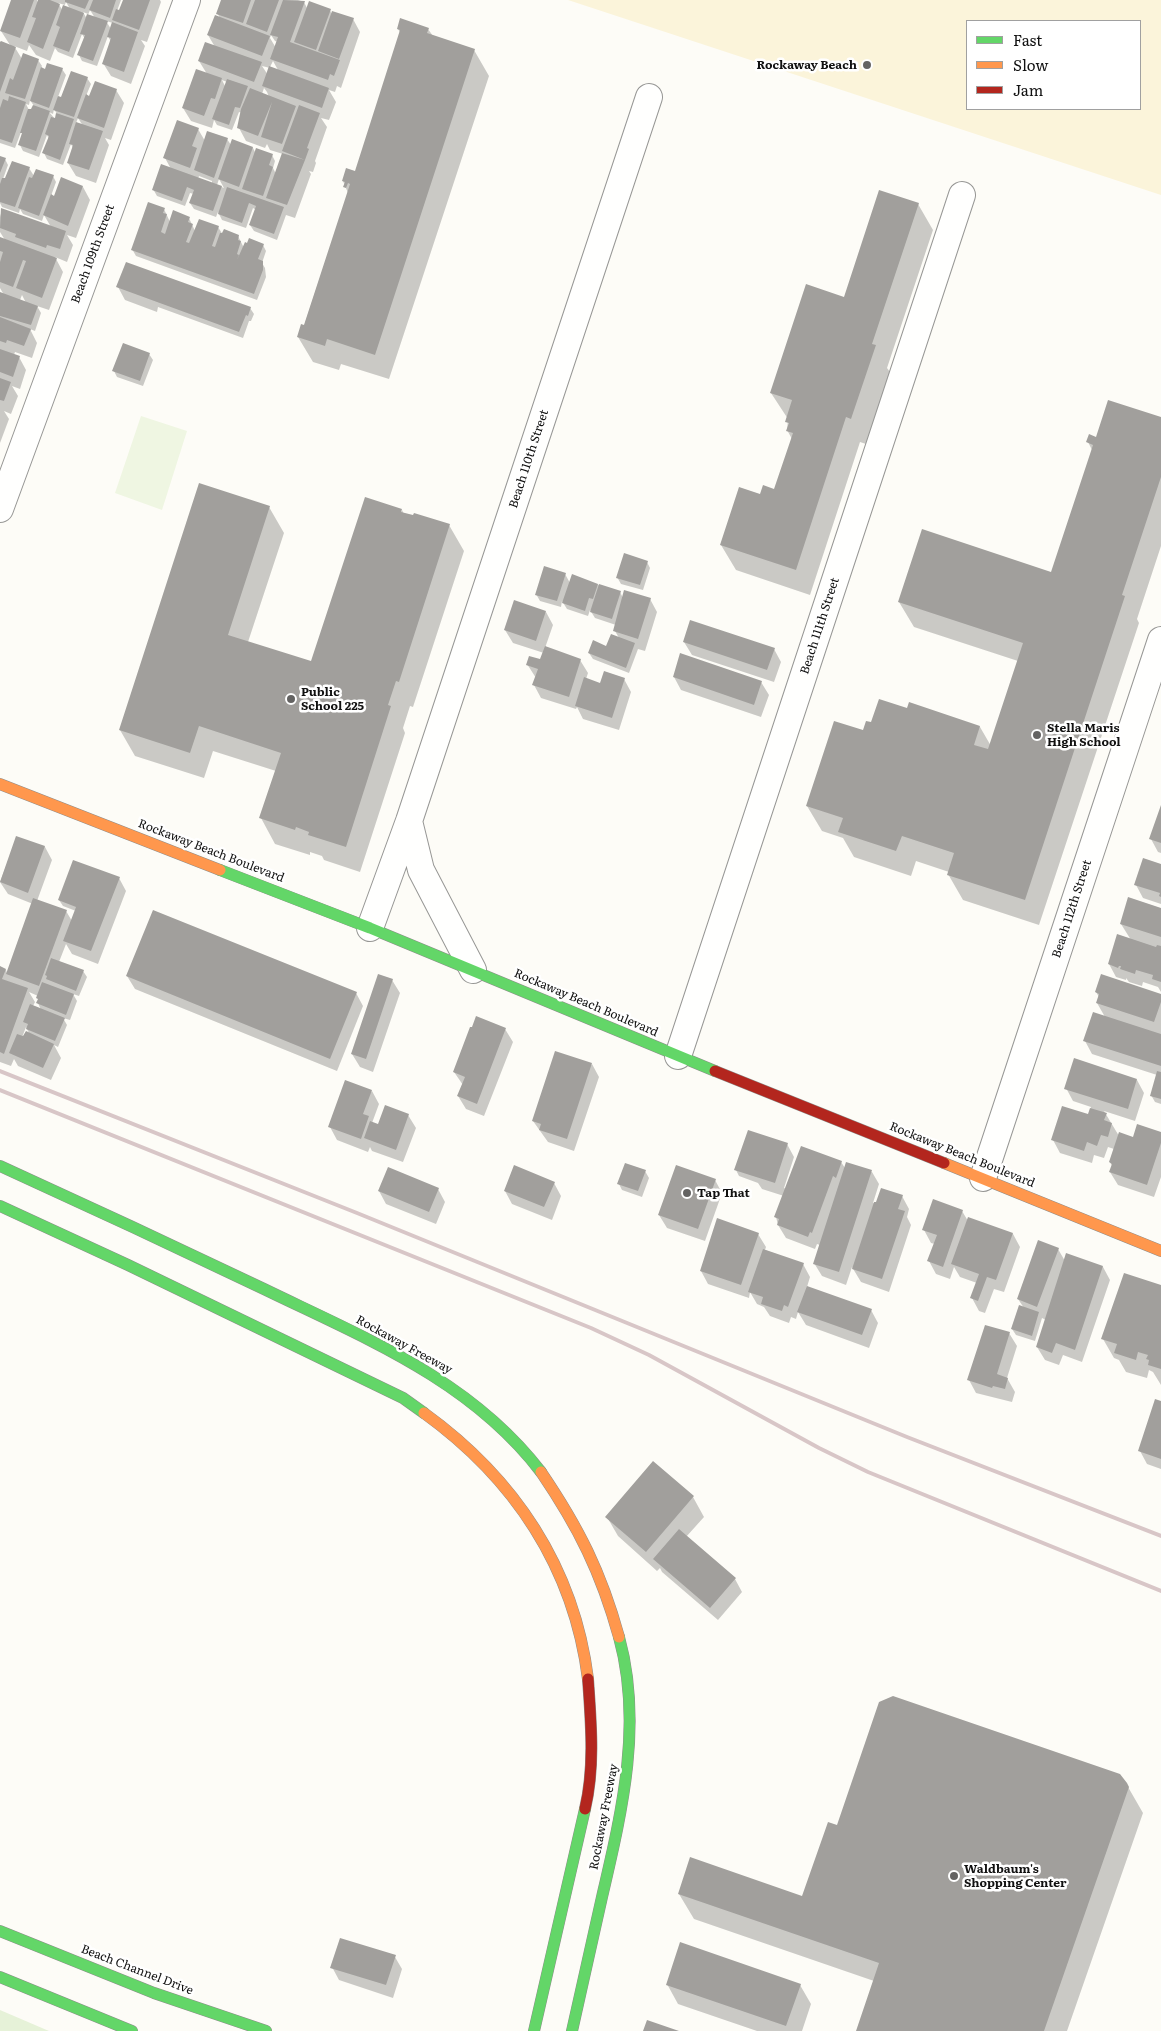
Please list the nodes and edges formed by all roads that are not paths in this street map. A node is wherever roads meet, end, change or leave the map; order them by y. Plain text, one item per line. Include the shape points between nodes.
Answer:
1 (187, 0) edge
2 (649, 97) dead end
3 (962, 195) dead end
4 (0, 509) edge
5 (1161, 640) edge
6 (0, 784) edge
7 (409, 821) junction
8 (370, 928) junction
9 (473, 970) junction
10 (678, 1056) junction
11 (0, 1166) edge
12 (983, 1178) junction
13 (0, 1206) edge
14 (1161, 1251) edge
15 (0, 1930) edge
16 (0, 1977) edge
17 (132, 2031) edge
18 (266, 2031) edge
19 (534, 2031) edge
20 (572, 2031) edge

1 - 4 street, Beach 109th Street
2 - 7 street, Beach 110th Street
3 - 10 street, Beach 111th Street
5 - 12 street, Beach 112th Street
6 - 8 street, Rockaway Beach Boulevard
7 - 8 street, Beach 110th Street
7 - 9 street via 421,870
8 - 9 street, Rockaway Beach Boulevard
9 - 10 street, Rockaway Beach Boulevard
10 - 12 street, Rockaway Beach Boulevard
11 - 20 street, Rockaway Freeway via 317,1314 431,1373 494,1420 532,1460 568,1510 593,1560 613,1615 626,1672 630,1738 623,1805
12 - 14 street, Rockaway Beach Boulevard
13 - 19 street, Rockaway Freeway via 403,1398 472,1451 524,1510 560,1574 577,1620 587,1665 592,1712 588,1797
15 - 18 street, Beach Channel Drive via 154,1993
16 - 17 street

